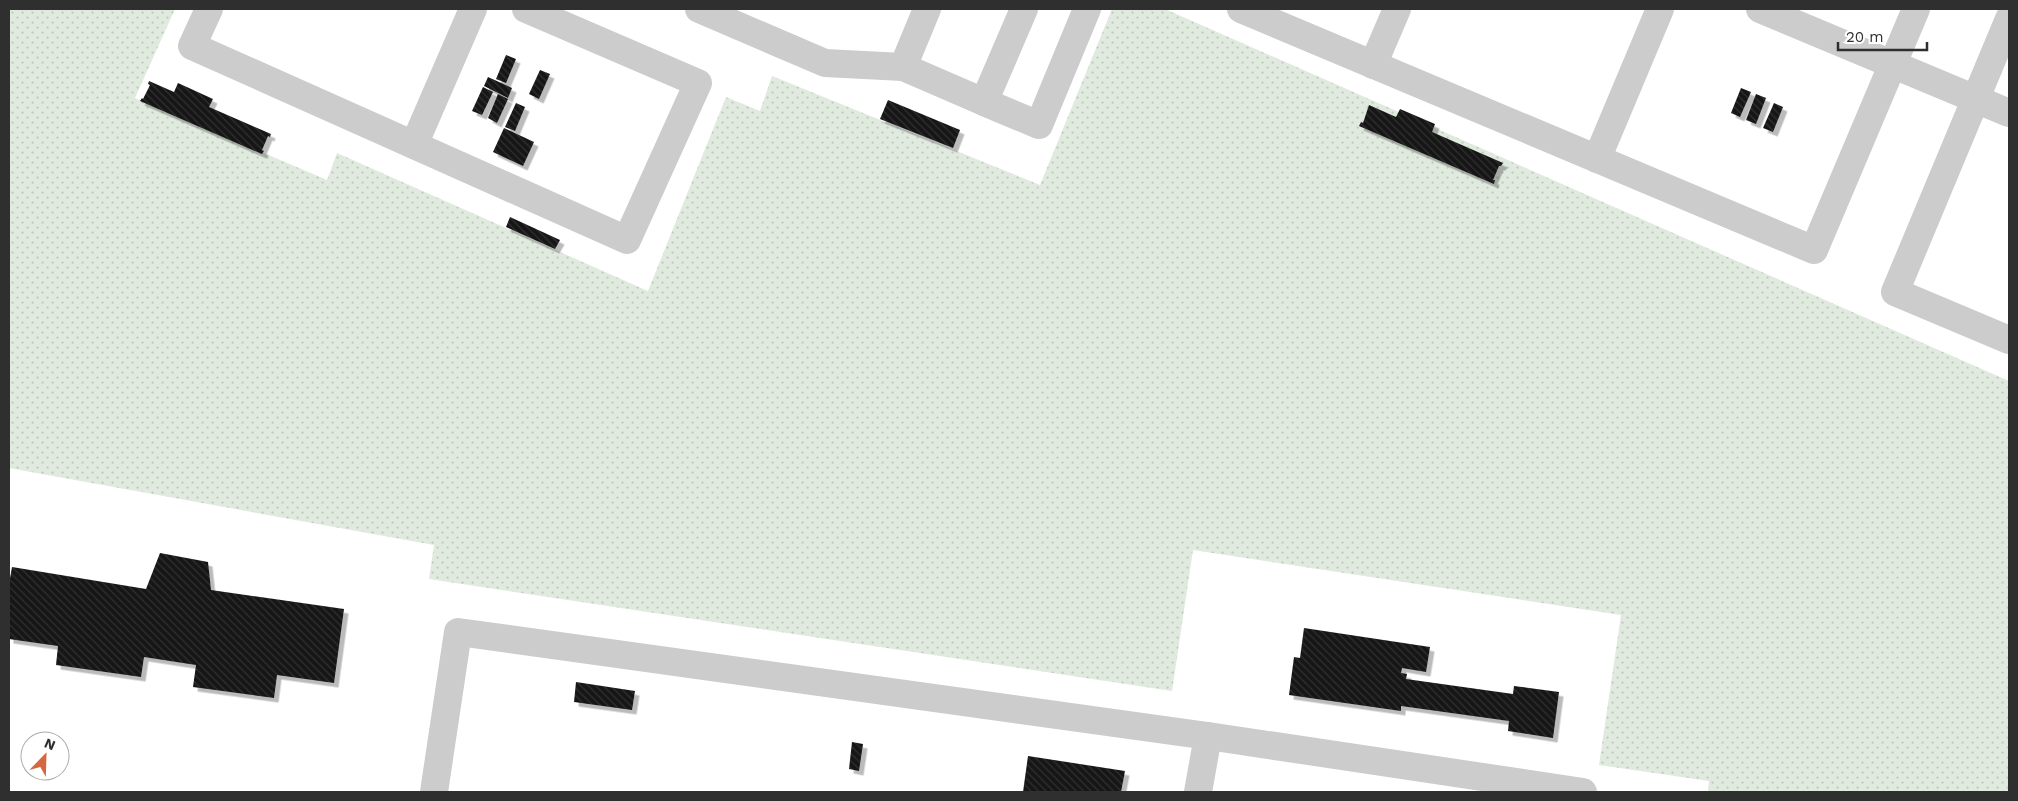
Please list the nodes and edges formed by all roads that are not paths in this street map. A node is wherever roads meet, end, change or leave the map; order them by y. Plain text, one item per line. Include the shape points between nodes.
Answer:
1 (209, 9) edge
2 (473, 9) edge
3 (526, 9) edge
4 (699, 9) edge
5 (927, 9) edge
6 (1024, 9) edge
7 (1087, 9) edge
8 (1241, 9) edge
9 (1397, 9) edge
10 (1660, 9) edge
11 (1760, 9) edge
12 (1916, 9) edge
13 (2009, 19) edge
14 (1892, 64) junction
15 (1373, 65) junction
16 (902, 67) junction
17 (1976, 99) junction
18 (984, 102) junction
19 (2009, 114) edge
20 (414, 145) junction
21 (1597, 159) junction
22 (2009, 340) edge
23 (1208, 736) junction
24 (434, 792) edge
25 (1198, 792) edge
26 (1583, 792) edge

1 - 20 lane via 192,46
2 - 20 lane
3 - 20 lane via 698,83 627,240
4 - 16 lane via 826,63
5 - 16 lane
6 - 18 lane
7 - 18 lane via 1039,125
8 - 15 lane
9 - 15 lane
10 - 21 lane
11 - 14 lane
12 - 14 lane
13 - 17 lane
14 - 17 lane
14 - 21 lane via 1814,250
15 - 21 lane
16 - 18 lane
17 - 19 lane
17 - 22 lane via 1895,292
23 - 24 lane via 458,632
23 - 25 lane
23 - 26 lane

